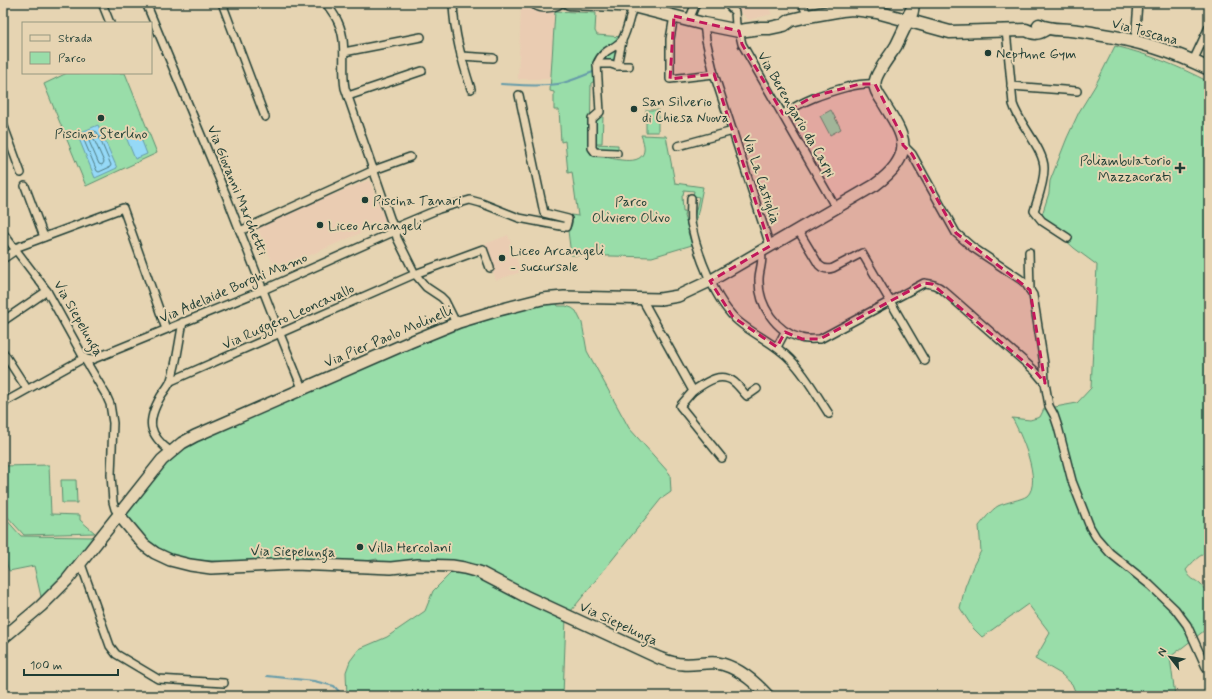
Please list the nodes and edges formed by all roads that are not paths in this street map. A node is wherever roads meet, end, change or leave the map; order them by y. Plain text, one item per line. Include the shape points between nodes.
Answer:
1 (102, 3) edge
2 (146, 3) edge
3 (222, 3) edge
4 (326, 3) edge
5 (453, 3) edge
6 (536, 3) edge
7 (557, 3) edge
8 (569, 3) edge
9 (696, 3) edge
10 (726, 3) edge
11 (802, 3) edge
12 (914, 3) edge
13 (1138, 3) edge
14 (618, 4) edge
15 (634, 6) junction
16 (860, 6) edge
17 (674, 16) junction
18 (808, 16) junction
19 (689, 20) junction
20 (908, 21) junction
21 (110, 22) edge
22 (704, 24) junction
23 (1209, 27) edge
24 (1006, 30) junction
25 (739, 31) junction
26 (421, 37) dead end
27 (622, 41) junction
28 (1135, 41) junction
29 (344, 52) junction
30 (461, 56) junction
31 (493, 58) dead end
32 (1193, 61) junction
33 (597, 64) junction
34 (617, 66) junction
35 (629, 66) dead end
36 (1209, 69) edge
37 (422, 71) dead end
38 (714, 74) junction
39 (875, 84) junction
40 (1011, 86) junction
41 (471, 89) dead end
42 (1077, 91) dead end
43 (519, 95) dead end
44 (348, 96) junction
45 (783, 114) junction
46 (265, 117) dead end
47 (3, 124) edge
48 (732, 131) junction
49 (902, 145) junction
50 (678, 146) dead end
51 (617, 154) dead end
52 (410, 157) dead end
53 (374, 170) junction
54 (21, 173) dead end
55 (25, 186) dead end
56 (691, 198) dead end
57 (836, 208) junction
58 (240, 230) junction
59 (394, 230) junction
60 (798, 230) junction
61 (3, 233) edge
62 (44, 237) junction
63 (1068, 238) dead end
64 (15, 249) junction
65 (766, 249) junction
66 (1029, 252) dead end
67 (3, 260) edge
68 (490, 268) dead end
69 (416, 274) junction
70 (710, 281) junction
71 (263, 290) junction
72 (1030, 290) junction
73 (47, 291) junction
74 (642, 299) junction
75 (890, 301) junction
76 (3, 322) edge
77 (183, 322) junction
78 (456, 323) junction
79 (166, 329) junction
80 (785, 332) junction
81 (280, 334) junction
82 (777, 347) junction
83 (3, 352) edge
84 (84, 358) junction
85 (925, 361) dead end
86 (170, 381) junction
87 (1045, 383) junction
88 (302, 388) junction
89 (27, 389) junction
90 (756, 389) dead end
91 (693, 391) junction
92 (3, 403) edge
93 (829, 414) dead end
94 (171, 452) junction
95 (722, 458) dead end
96 (119, 515) junction
97 (81, 564) junction
98 (3, 638) edge
99 (1206, 667) dead end
100 (224, 683) dead end
101 (768, 696) edge

1 - 21 street
2 - 58 street, Via Giovanni Marchetti
3 - 46 street
4 - 29 street via 338,22
5 - 30 street
6 - 7 main road
8 - 14 main road, Via Toscana
9 - 19 street
10 - 25 street, Via Berengario da Carpi via 735,12
11 - 18 street
12 - 20 street via 913,17
13 - 28 street
14 - 15 main road, Via Toscana
15 - 17 main road, Via Toscana
15 - 27 street
16 - 18 main road, Via Toscana
16 - 20 main road, Via Toscana
17 - 19 main road, Via Toscana
17 - 38 street via 670,39 670,79
18 - 25 main road, Via Toscana via 790,20 777,27
19 - 22 main road, Via Toscana
20 - 24 main road, Via Toscana via 950,32
20 - 39 street via 876,77
22 - 25 main road, Via Toscana
22 - 38 street, Via La Castiglia
23 - 32 street
24 - 28 main road, Via Toscana via 1026,30 1033,25 1039,25 1046,29 1078,31
24 - 40 street
25 - 45 street, Via Berengario da Carpi via 742,44
26 - 29 street
27 - 33 street via 606,51
27 - 34 street
28 - 32 main road, Via Toscana
29 - 44 street via 343,78
30 - 31 street
30 - 41 street
32 - 36 main road, Via Toscana
33 - 34 street
33 - 51 street via 600,112 592,119 592,148 595,152
34 - 35 street
37 - 44 street
38 - 48 street, Via La Castiglia
39 - 45 street via 860,84 829,92 802,102
39 - 49 street via 902,136
40 - 42 street
40 - 63 street via 1016,113 1039,151 1045,167 1034,212 1042,221
43 - 59 street, Via Adelaide Borghi Mamo via 544,213 568,219 566,227 518,218 470,200 439,209
44 - 53 street
45 - 57 street, Via Berengario da Carpi
47 - 54 street
48 - 50 street
48 - 65 street, Via La Castiglia
49 - 57 street, Via Pier Paolo Molinelli via 900,156 891,173
49 - 72 street via 912,154 956,233 972,247 1020,279
52 - 53 street
53 - 58 street
53 - 59 street
55 - 62 street
56 - 70 street via 691,221
57 - 60 street, Via Pier Paolo Molinelli
58 - 71 street, Via Giovanni Marchetti
59 - 69 street
59 - 71 street, Via Adelaide Borghi Mamo
60 - 65 street, Via Pier Paolo Molinelli
60 - 75 street via 822,268 828,270 862,253
61 - 64 street, Via Siepelunga
62 - 64 street
62 - 79 street via 122,208
64 - 67 street
64 - 73 street, Via Siepelunga
65 - 70 street, Via Pier Paolo Molinelli
65 - 80 street via 759,279 762,300 775,323
66 - 72 street
68 - 69 street, Via Ruggero Leoncavallo via 483,249
69 - 78 street via 426,288 441,297
69 - 81 street, Via Ruggero Leoncavallo
70 - 74 street, Via Pier Paolo Molinelli via 678,296
70 - 82 street via 733,317
71 - 77 street, Via Adelaide Borghi Mamo
71 - 81 street, Via Giovanni Marchetti
72 - 87 street via 1037,318
73 - 76 street
73 - 84 street, Via Siepelunga
74 - 78 street, Via Pier Paolo Molinelli via 542,299
74 - 91 street
75 - 80 street via 820,339 802,339
75 - 85 street
75 - 87 street via 924,283 938,285 1034,370
77 - 79 street, Via Adelaide Borghi Mamo
77 - 86 street
78 - 88 street, Via Pier Paolo Molinelli
79 - 84 street, Via Adelaide Borghi Mamo via 91,360
80 - 82 street
81 - 86 street, Via Ruggero Leoncavallo
81 - 88 street, Via Giovanni Marchetti
82 - 93 street via 799,369
83 - 89 street
84 - 89 street, Via Adelaide Borghi Mamo
84 - 96 street, Via Siepelunga via 110,404 114,429 111,475 115,509
86 - 94 street via 151,418 152,431 159,442
87 - 99 street via 1049,406 1058,427 1072,481 1096,538 1175,609 1187,625
88 - 94 street, Via Pier Paolo Molinelli via 195,436
89 - 92 street, Via Adelaide Borghi Mamo
90 - 91 street via 747,396 733,381 723,377 710,380
91 - 95 street via 680,406
94 - 96 street, Via Pier Paolo Molinelli
96 - 97 street, Via Pier Paolo Molinelli
96 - 101 street, Via Siepelunga via 144,545 155,553 190,565 211,568 295,564 391,568 418,565 452,566 479,572 659,658 679,664 716,663 726,666 750,679
97 - 98 street, Via Pier Paolo Molinelli via 50,598
97 - 100 street via 110,646 116,654 158,679

